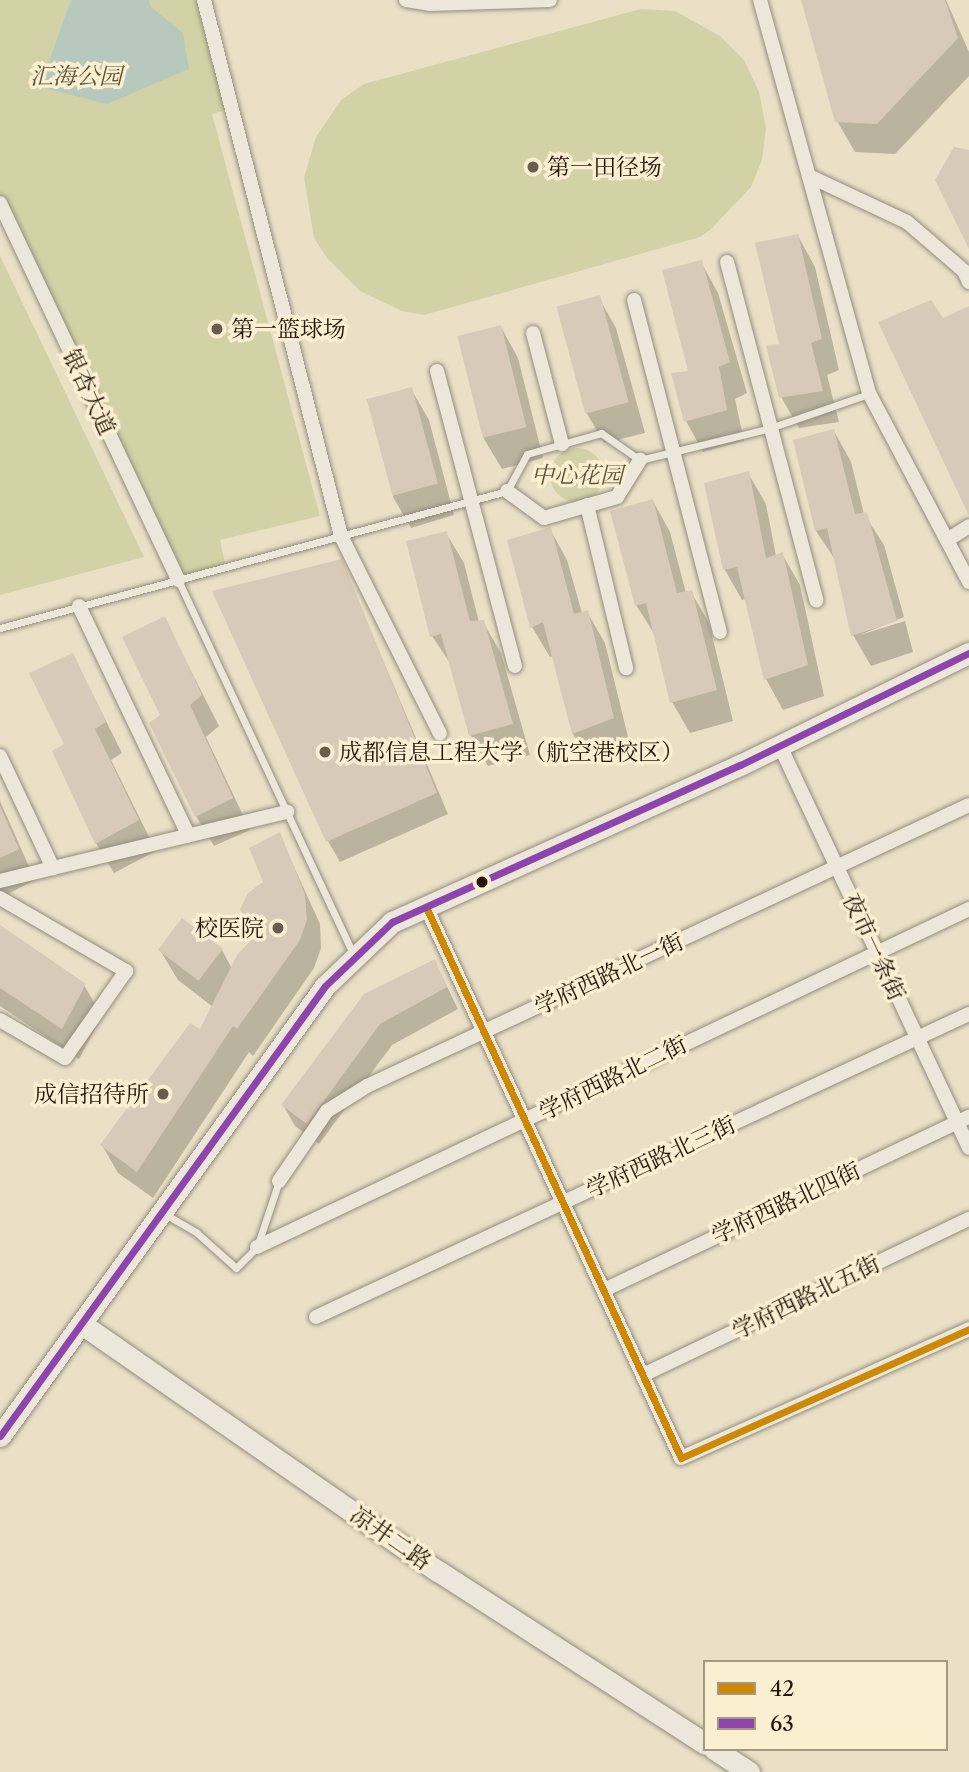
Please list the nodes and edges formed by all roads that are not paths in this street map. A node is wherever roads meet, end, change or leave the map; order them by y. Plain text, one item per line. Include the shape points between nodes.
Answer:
1 (204, 0) edge
2 (406, 0) edge
3 (550, 0) edge
4 (760, 0) edge
5 (809, 176) junction
6 (0, 204) edge
7 (4, 220) edge
8 (727, 262) dead end
9 (969, 282) edge
10 (634, 300) dead end
11 (533, 333) dead end
12 (437, 372) dead end
13 (869, 393) junction
14 (771, 428) junction
15 (562, 444) junction
16 (673, 452) junction
17 (640, 460) junction
18 (507, 491) junction
19 (469, 501) junction
20 (587, 505) junction
21 (969, 526) edge
22 (341, 536) junction
23 (947, 540) junction
24 (178, 580) junction
25 (969, 582) edge
26 (816, 600) dead end
27 (79, 607) junction
28 (0, 628) edge
29 (719, 632) dead end
30 (969, 653) edge
31 (515, 666) dead end
32 (626, 668) dead end
33 (440, 734) dead end
34 (780, 746) junction
35 (0, 756) edge
36 (969, 805) edge
37 (287, 812) junction
38 (188, 835) junction
39 (837, 867) junction
40 (53, 868) junction
41 (0, 881) edge
42 (0, 898) edge
43 (426, 907) junction
44 (969, 909) edge
45 (876, 951) junction
46 (355, 957) junction
47 (969, 1014) edge
48 (0, 1020) edge
49 (484, 1032) junction
50 (918, 1039) junction
51 (525, 1120) junction
52 (963, 1120) edge
53 (969, 1148) edge
54 (279, 1181) joint
55 (563, 1202) junction
56 (162, 1213) junction
57 (969, 1219) edge
58 (257, 1247) junction
59 (604, 1290) junction
60 (316, 1317) dead end
61 (82, 1324) junction
62 (969, 1329) edge
63 (643, 1375) junction
64 (0, 1436) edge
65 (703, 1743) edge
66 (717, 1751) edge
67 (749, 1772) edge

1 - 22 street
2 - 3 street via 430,4
4 - 5 street
5 - 9 street via 907,222 964,271
5 - 13 street
6 - 7 street, 银杏大道
7 - 24 street, 银杏大道
8 - 14 street
10 - 16 street
11 - 15 street
12 - 19 street
13 - 14 lane
13 - 23 street
14 - 16 lane
14 - 26 street
15 - 17 lane via 601,433
15 - 18 lane via 527,454
16 - 17 lane
16 - 29 street
17 - 20 street via 617,497
18 - 19 lane
18 - 20 street via 544,517
19 - 22 lane
19 - 31 street
20 - 32 street
21 - 23 street
22 - 24 lane
22 - 33 street
23 - 25 street
24 - 27 lane
24 - 37 lane
27 - 28 lane
27 - 38 street
30 - 34 main road
34 - 39 street, 夜市一条街
34 - 43 main road
35 - 40 street
36 - 39 street, 学府西路北一街
37 - 38 street
37 - 46 lane
38 - 40 street
39 - 45 street, 夜市一条街
39 - 49 street, 学府西路北一街
40 - 41 street
42 - 48 street via 127,971 65,1058
43 - 46 main road via 392,922
43 - 49 street
44 - 45 street, 学府西路北二街
45 - 50 street, 夜市一条街
45 - 51 street, 学府西路北二街
46 - 56 main road via 325,986
47 - 50 street, 学府西路北三街
49 - 51 street
49 - 54 street, 学府西路北一街 via 367,1086 327,1111
50 - 52 street, 夜市一条街
50 - 55 street, 学府西路北三街
51 - 55 street
51 - 58 street, 学府西路北二街
52 - 53 street, 夜市一条街
52 - 59 street, 学府西路北四街
54 - 58 lane
55 - 59 street
55 - 60 street, 学府西路北三街
56 - 58 lane via 197,1233 236,1268
56 - 61 main road
57 - 63 street, 学府西路北五街
59 - 63 street
61 - 64 main road
61 - 65 main road, 凉井二路 via 438,1571
62 - 63 street via 681,1458
66 - 67 main road

